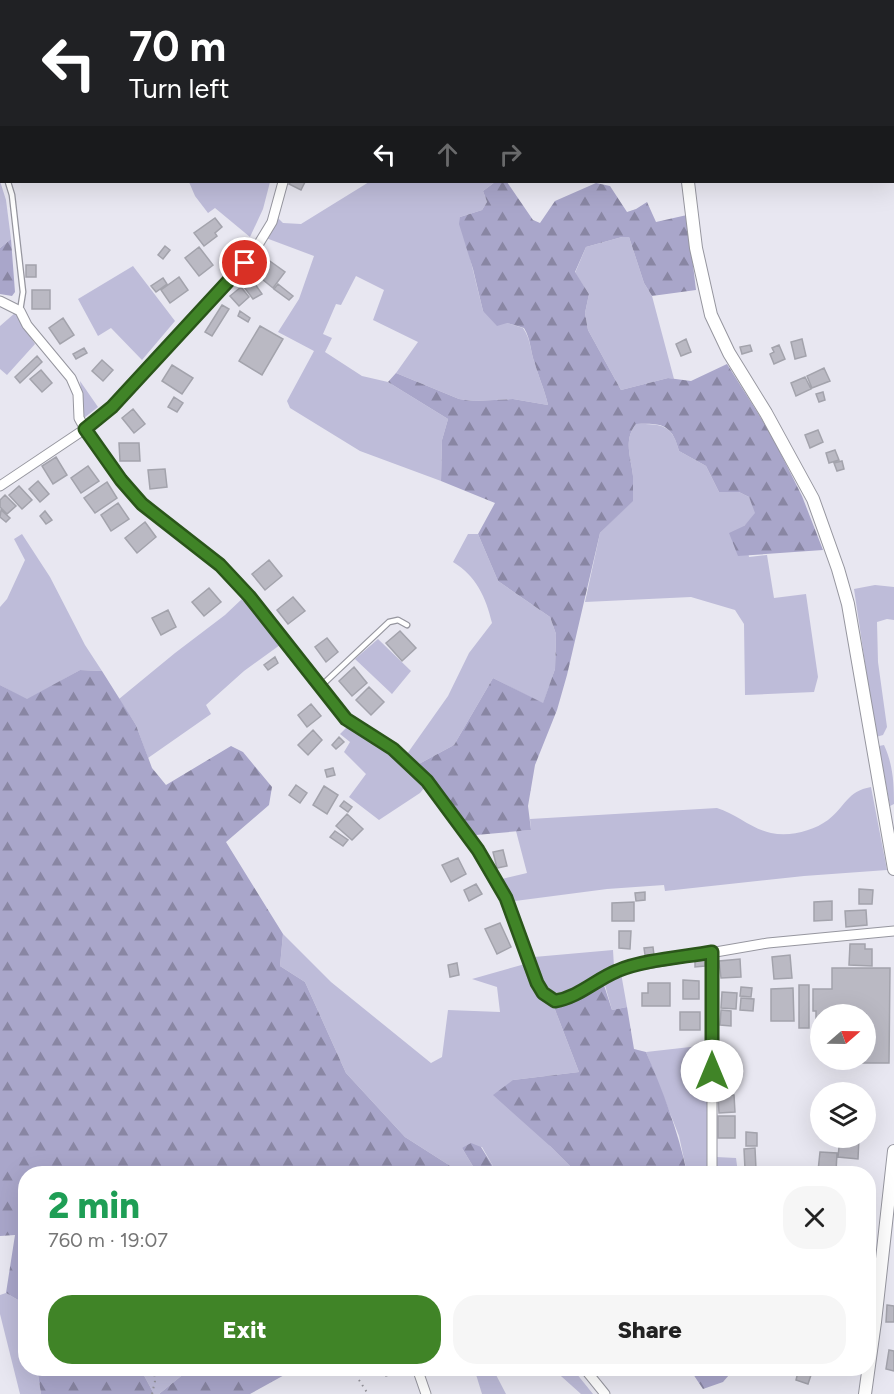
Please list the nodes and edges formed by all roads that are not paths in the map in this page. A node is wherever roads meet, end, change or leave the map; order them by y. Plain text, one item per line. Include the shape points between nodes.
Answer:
1 (8, 183) edge
2 (283, 183) edge
3 (688, 183) edge
4 (0, 301) edge
5 (20, 310) junction
6 (85, 429) junction
7 (0, 486) edge
8 (407, 625) dead end
9 (320, 687) junction
10 (894, 869) edge
11 (894, 931) edge
12 (712, 952) junction
13 (894, 1151) edge
14 (712, 1166) edge
15 (876, 1313) edge
16 (420, 1376) edge
17 (590, 1376) edge
18 (868, 1376) edge
19 (426, 1394) edge
20 (605, 1394) edge
21 (865, 1394) edge

1 - 5 lane via 23,292
2 - 6 street via 272,222 245,263 112,407
3 - 10 street via 696,248 711,315 813,500 838,569 848,604
4 - 5 street
5 - 6 street via 27,325 71,378
6 - 7 street
6 - 9 street via 142,504 220,565 249,596
8 - 9 lane via 398,620 389,622
9 - 12 street via 346,719 393,749 439,796 506,898 537,983 550,999 570,998 629,967
11 - 12 street
12 - 14 street
13 - 15 street
16 - 19 street
17 - 20 street
18 - 21 street

